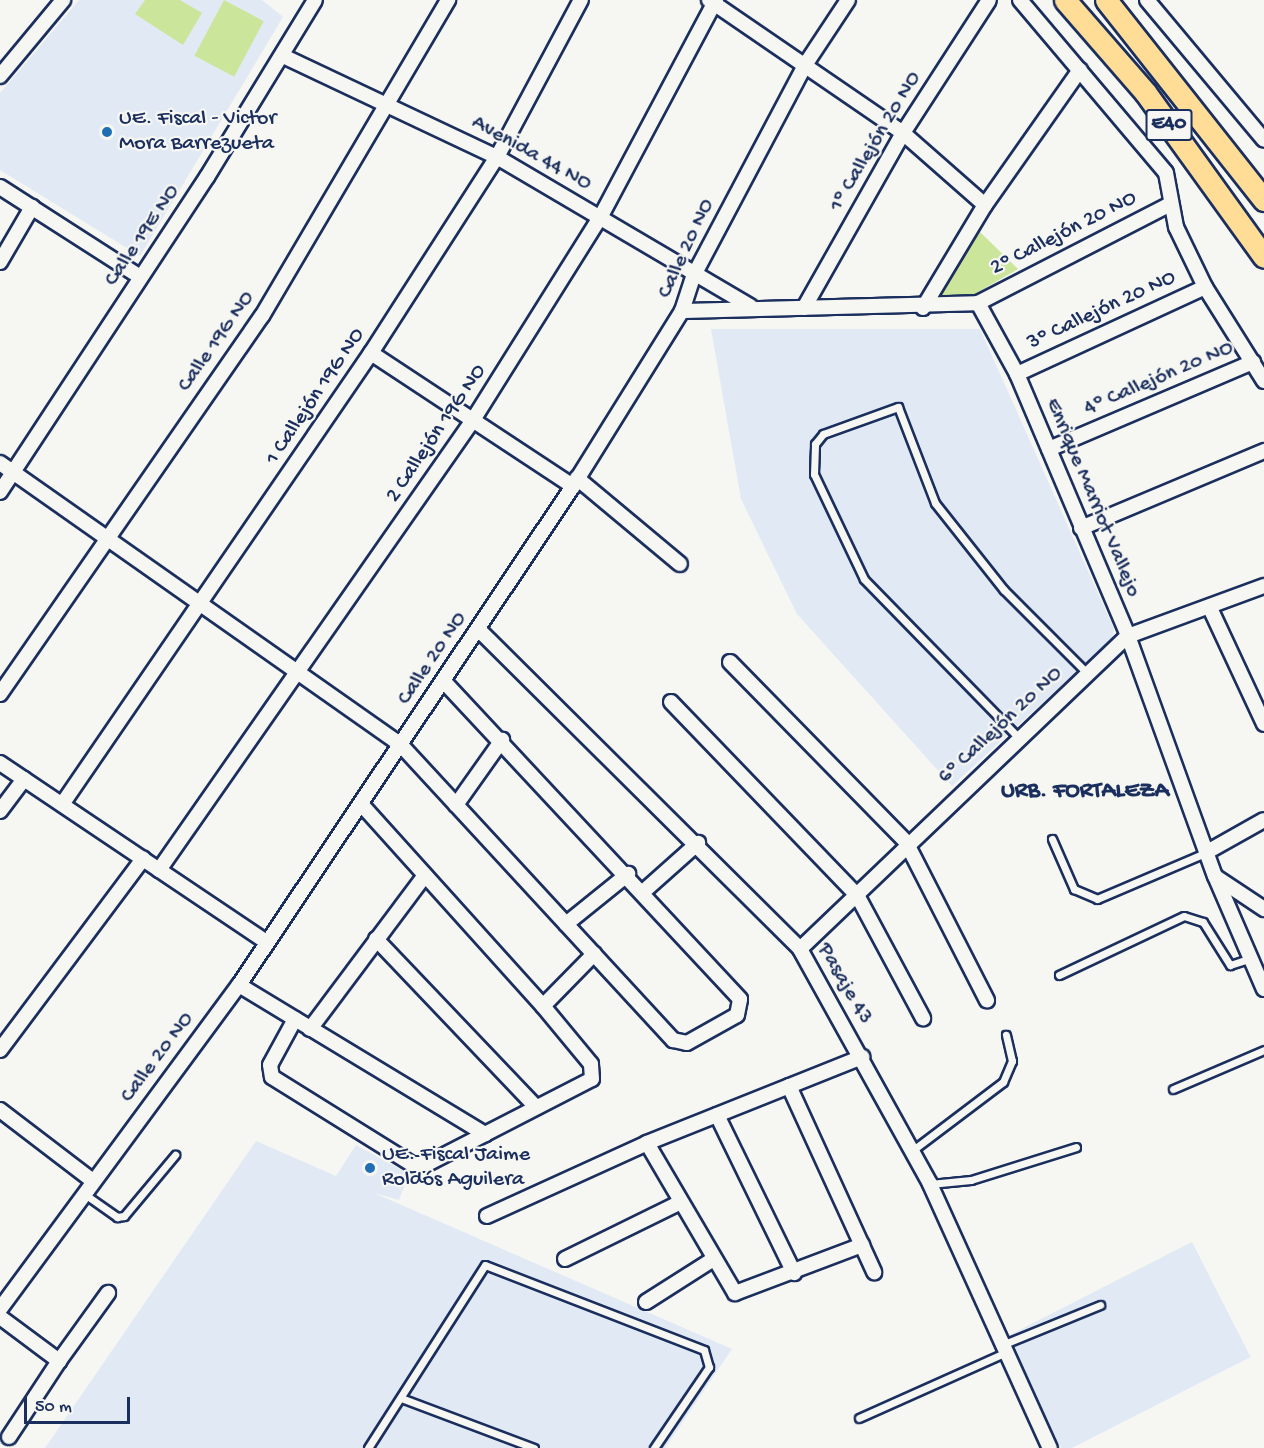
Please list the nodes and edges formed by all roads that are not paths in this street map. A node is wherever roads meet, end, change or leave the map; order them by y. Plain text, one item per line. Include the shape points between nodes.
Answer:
1 (63, 0) edge
2 (315, 0) edge
3 (447, 0) edge
4 (580, 0) edge
5 (848, 0) edge
6 (989, 0) edge
7 (1020, 0) edge
8 (1065, 0) edge
9 (1106, 0) edge
10 (713, 1) edge
11 (1155, 3) edge
12 (283, 56) junction
13 (807, 62) junction
14 (1080, 70) junction
15 (0, 76) edge
16 (388, 104) junction
17 (903, 133) junction
18 (1264, 140) edge
19 (497, 157) junction
20 (0, 187) edge
21 (1264, 200) edge
22 (1171, 204) junction
23 (985, 205) junction
24 (32, 207) junction
25 (601, 216) junction
26 (1264, 257) edge
27 (0, 262) edge
28 (694, 275) junction
29 (140, 277) junction
30 (1205, 287) junction
31 (978, 303) junction
32 (750, 306) junction
33 (804, 308) junction
34 (923, 308) junction
35 (682, 311) junction
36 (371, 353) junction
37 (1253, 362) junction
38 (1017, 374) junction
39 (1264, 381) edge
40 (473, 420) junction
41 (1048, 448) junction
42 (1264, 451) edge
43 (0, 463) edge
44 (14, 472) junction
45 (575, 482) junction
46 (0, 492) edge
47 (1081, 528) junction
48 (107, 535) junction
49 (680, 564) dead end
50 (1264, 586) edge
51 (201, 601) junction
52 (1210, 608) junction
53 (478, 629) junction
54 (1128, 636) junction
55 (730, 662) dead end
56 (301, 672) junction
57 (1088, 674) junction
58 (443, 681) junction
59 (0, 694) edge
60 (671, 702) dead end
61 (1264, 724) edge
62 (1019, 738) junction
63 (502, 740) junction
64 (400, 744) junction
65 (0, 763) edge
66 (24, 779) junction
67 (63, 803) junction
68 (456, 805) junction
69 (363, 806) junction
70 (0, 811) edge
71 (1264, 820) edge
72 (1052, 839) dead end
73 (906, 842) junction
74 (698, 843) junction
75 (1207, 852) junction
76 (143, 859) junction
77 (159, 870) junction
78 (628, 874) junction
79 (425, 875) junction
80 (1215, 876) junction
81 (643, 892) junction
82 (857, 895) junction
83 (1264, 909) edge
84 (566, 924) junction
85 (375, 939) junction
86 (266, 942) junction
87 (800, 949) junction
88 (594, 954) junction
89 (1252, 958) junction
90 (1059, 975) dead end
91 (239, 985) junction
92 (1264, 989) edge
93 (987, 999) dead end
94 (543, 1006) junction
95 (923, 1018) dead end
96 (294, 1019) junction
97 (310, 1029) junction
98 (1006, 1035) dead end
99 (0, 1050) edge
100 (1264, 1050) edge
101 (862, 1057) junction
102 (789, 1086) junction
103 (1173, 1089) dead end
104 (536, 1107) junction
105 (0, 1110) edge
106 (717, 1115) junction
107 (485, 1134) junction
108 (647, 1143) junction
109 (1076, 1147) dead end
110 (913, 1150) junction
111 (175, 1155) dead end
112 (93, 1181) junction
113 (930, 1184) junction
114 (83, 1193) junction
115 (679, 1203) junction
116 (487, 1215) dead end
117 (862, 1245) junction
118 (564, 1259) dead end
119 (712, 1260) junction
120 (874, 1272) dead end
121 (794, 1273) junction
122 (108, 1293) dead end
123 (646, 1302) dead end
124 (1100, 1305) dead end
125 (0, 1309) edge
126 (0, 1317) edge
127 (1002, 1349) junction
128 (59, 1361) junction
129 (401, 1398) junction
130 (859, 1418) dead end
131 (9, 1437) dead end
132 (368, 1448) edge
133 (534, 1448) edge
134 (654, 1448) edge
135 (1050, 1448) edge

1 - 15 street
2 - 12 street, Calle 19E NO
3 - 16 street, Calle 19G NO
4 - 19 street, 1 Callejón 19G NO
5 - 13 street, Calle 20 NO
6 - 17 street, 1º Callejón 20 NO
7 - 14 street
8 - 26 highway, E40 via 1145,92
9 - 21 highway, E40
10 - 13 street
10 - 25 street, 2 Callejón 19G NO
11 - 18 street
12 - 16 street, Avenida 44 NO
12 - 29 street, Calle 19E NO
13 - 17 street
13 - 28 street, Calle 20 NO
14 - 22 street via 1166,173
14 - 23 street
16 - 19 street, Avenida 44 NO
16 - 48 street, Calle 19G NO via 262,316
17 - 23 street
17 - 33 street, 1º Callejón 20 NO
19 - 25 street, Avenida 44 NO
19 - 36 street, 1 Callejón 19G NO
20 - 24 street
22 - 30 street
22 - 31 street, 2º Callejón 20 NO
23 - 34 street
24 - 27 street
24 - 29 street
25 - 28 street, Avenida 44 NO
25 - 40 street, 2 Callejón 19G NO
28 - 32 street, Avenida 44 NO
28 - 35 street, Calle 20 NO
29 - 44 street, Calle 19E NO
30 - 37 street
30 - 38 street, 3º Callejón 20 NO
31 - 34 street
31 - 38 street, Enrique Marriot Vallejo
32 - 33 street
32 - 35 street
33 - 34 street
35 - 45 street, Calle 20 NO
36 - 40 street
36 - 51 street, 1 Callejón 19G NO
37 - 39 street
37 - 41 street, 4º Callejón 20 NO
38 - 41 street, Enrique Marriot Vallejo
40 - 45 street
40 - 56 street, 2 Callejón 19G NO
41 - 47 street, Enrique Marriot Vallejo
42 - 47 street
43 - 44 street
44 - 46 street, Calle 19E NO
44 - 48 street
45 - 49 street
45 - 53 street, Calle 20 NO
47 - 54 street, Enrique Marriot Vallejo
48 - 51 street
48 - 59 street, Calle 19G NO
50 - 52 street, 6º Callejón 20 NO
51 - 56 street
51 - 67 street, 1 Callejón 19G NO
52 - 54 street, 6º Callejón 20 NO
52 - 61 street
53 - 58 street, Calle 20 NO
53 - 74 street, Pasaje 43
54 - 57 street, 6º Callejón 20 NO
54 - 75 street, Enrique Marriot Vallejo
55 - 73 street
56 - 64 street
56 - 77 street, 2 Callejón 19G NO
57 - 62 street, 6º Callejón 20 NO
57 - 62 lane via 1004,590 948,521 926,483 898,407 823,434 815,444 814,474 864,579
58 - 63 street
58 - 64 street, Calle 20 NO
60 - 82 street
62 - 73 street, 6º Callejón 20 NO
63 - 68 street
63 - 78 street
64 - 68 street
64 - 69 street, Calle 20 NO
65 - 66 street
66 - 67 street
66 - 70 street
67 - 76 street
68 - 84 street
69 - 79 street
69 - 86 street, Calle 20 NO
71 - 75 street
72 - 75 lane via 1074,889 1097,898
73 - 82 street, 6º Callejón 20 NO
73 - 93 street
74 - 81 street
74 - 87 street, Pasaje 43
75 - 80 street, Enrique Marriot Vallejo
76 - 77 street
76 - 99 street
77 - 86 street
78 - 81 street
78 - 84 street
79 - 85 street
79 - 94 street
80 - 83 street
80 - 89 street, Enrique Marriot Vallejo
81 - 88 street via 740,999 737,1015 680,1044
82 - 87 street, 6º Callejón 20 NO
82 - 95 street
84 - 88 street
85 - 97 street
85 - 104 street
86 - 91 street, Calle 20 NO
87 - 101 street, Pasaje 43
88 - 94 street
89 - 90 lane via 1230,965 1203,922 1184,916
89 - 92 street, Enrique Marriot Vallejo
91 - 96 street
91 - 112 street, Calle 20 NO
94 - 104 street via 594,1071 592,1079
96 - 97 street
96 - 107 street via 270,1065 272,1077 412,1164 427,1164
97 - 107 street
98 - 110 lane via 1012,1061 1003,1082
100 - 103 lane
101 - 102 street
101 - 110 street, Pasaje 43
102 - 106 street
102 - 117 street
104 - 107 street
105 - 112 street
106 - 108 street
106 - 121 street
108 - 115 street
108 - 116 street
109 - 113 lane via 971,1180
110 - 113 street, Pasaje 43
111 - 114 lane via 124,1216 117,1217
112 - 114 street, Calle 20 NO
113 - 127 street, Pasaje 43
114 - 125 street, Calle 20 NO
115 - 118 street
115 - 119 street
117 - 120 street
117 - 121 street
119 - 121 street via 735,1293
119 - 123 street
122 - 128 street
124 - 127 lane
126 - 128 street
127 - 130 lane
127 - 135 street, Pasaje 43
128 - 131 street
129 - 132 lane
129 - 133 lane
129 - 134 lane via 484,1265 704,1350 708,1366

